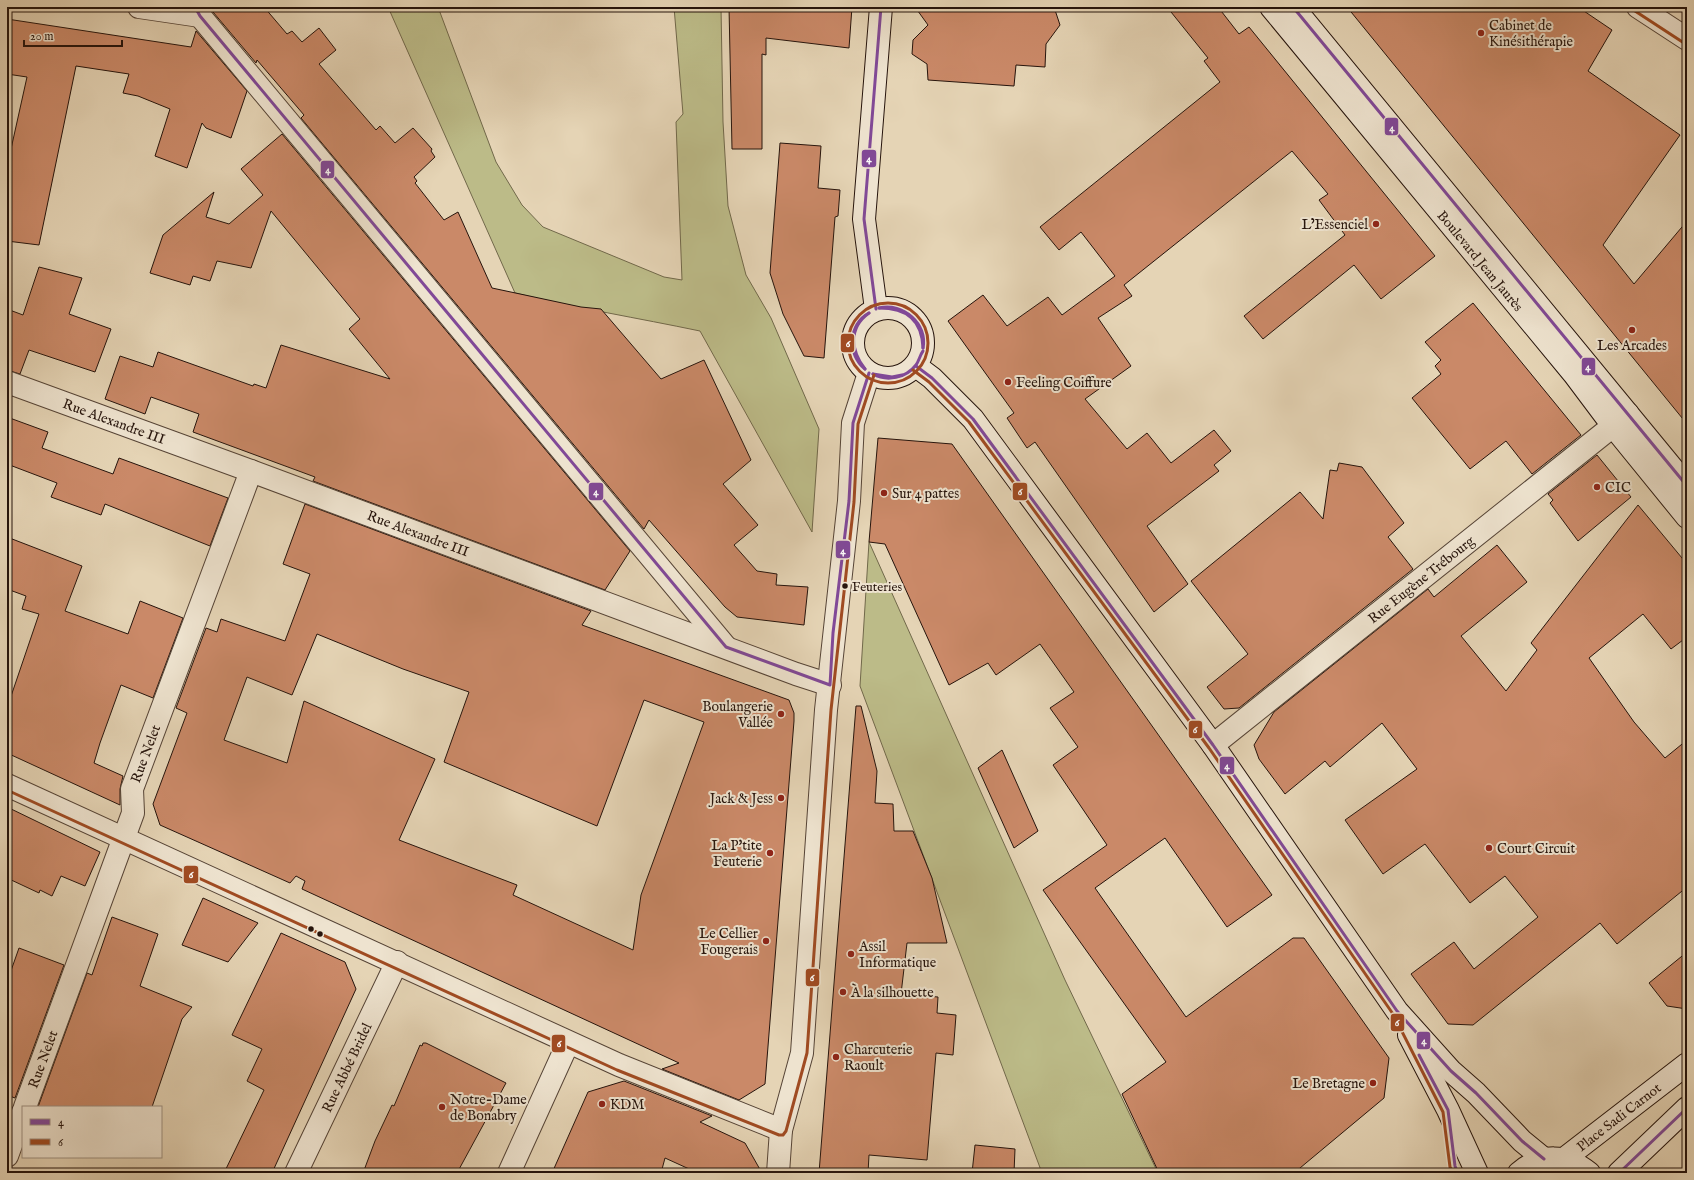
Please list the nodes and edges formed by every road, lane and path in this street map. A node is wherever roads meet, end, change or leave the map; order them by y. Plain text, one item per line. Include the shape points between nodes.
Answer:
1 (139, 7) edge
2 (881, 7) edge
3 (1271, 7) edge
4 (1293, 7) edge
5 (1638, 7) edge
6 (198, 11) edge
7 (1687, 40) edge
8 (876, 309) junction
9 (916, 366) junction
10 (869, 373) junction
11 (7, 382) edge
12 (1620, 420) junction
13 (251, 470) junction
14 (1687, 486) edge
15 (1687, 517) edge
16 (726, 647) junction
17 (830, 685) junction
18 (1213, 745) junction
19 (7, 785) edge
20 (123, 838) junction
21 (397, 962) junction
22 (1397, 1011) junction
23 (568, 1043) junction
24 (1680, 1069) edge
25 (25, 1106) edge
26 (1686, 1109) edge
27 (22, 1115) edge
28 (781, 1130) junction
29 (7, 1156) edge
30 (1554, 1159) junction
31 (296, 1173) edge
32 (509, 1173) edge
33 (778, 1173) edge
34 (1478, 1173) edge
35 (1519, 1173) edge
36 (1590, 1173) edge
37 (1619, 1173) edge

1 - 6 street
2 - 8 street via 864,219
3 - 12 street, Boulevard Jean Jaurès via 1574,374
4 - 12 street, Boulevard Jean Jaurès
5 - 7 street
6 - 16 street
8 - 9 street via 892,307 902,310 918,323 924,342
8 - 10 street via 865,315 855,329 852,341 856,360
9 - 10 street via 895,378 883,378
9 - 18 street via 932,378 973,419
10 - 17 street via 853,423 849,501 833,633
11 - 13 street, Rue Alexandre III
12 - 14 street, Boulevard Jean Jaurès
12 - 15 street, Boulevard Jean Jaurès
12 - 18 street, Rue Eugène Trébourg
13 - 16 street, Rue Alexandre III
13 - 20 street, Rue Nelet via 132,789 133,813
16 - 17 street, Rue Alexandre III
17 - 28 street via 802,1053
18 - 22 street
19 - 20 street
20 - 21 street
20 - 25 street, Rue Nelet
21 - 23 street
21 - 31 street, Rue Abbé Bridel
22 - 30 street via 1451,1071 1522,1141
22 - 34 street
23 - 28 street
23 - 32 street
24 - 30 street, Place Sadi Carnot
26 - 37 street
27 - 29 street
28 - 33 street
30 - 35 street, Place Sadi Carnot via 1529,1164
30 - 36 street via 1580,1165

